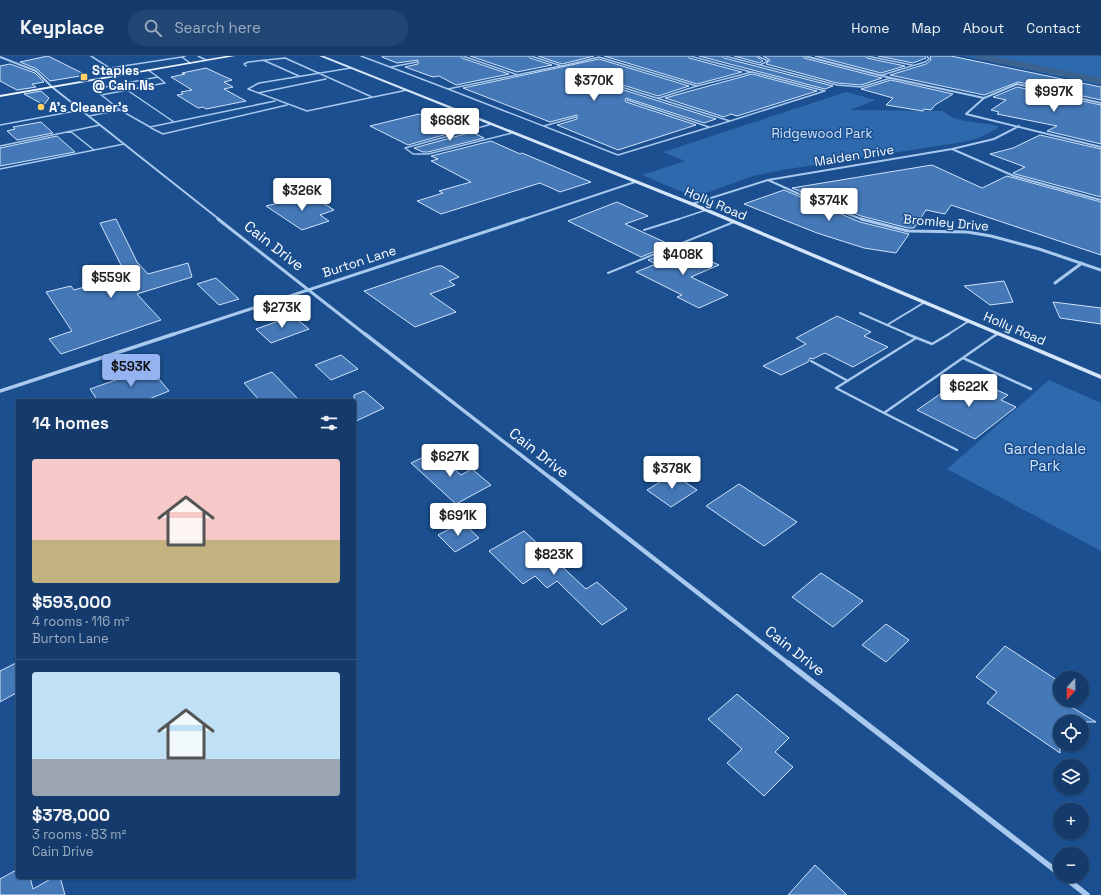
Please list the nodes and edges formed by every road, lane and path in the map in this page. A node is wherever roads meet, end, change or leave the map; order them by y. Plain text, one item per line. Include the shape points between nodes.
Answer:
1 (91, 56) edge
2 (185, 56) edge
3 (198, 56) edge
4 (233, 56) edge
5 (321, 56) edge
6 (361, 56) edge
7 (463, 56) edge
8 (531, 56) edge
9 (596, 56) edge
10 (690, 56) edge
11 (725, 56) edge
12 (758, 56) edge
13 (805, 56) edge
14 (867, 56) edge
15 (928, 56) edge
16 (0, 57) edge
17 (182, 57) edge
18 (599, 57) junction
19 (206, 60) junction
20 (263, 60) junction
21 (417, 62) dead end
22 (190, 63) junction
23 (759, 65) junction
24 (246, 66) dead end
25 (562, 66) junction
26 (914, 66) junction
27 (391, 67) junction
28 (110, 68) junction
29 (352, 68) junction
30 (148, 70) junction
31 (752, 72) junction
32 (119, 74) junction
33 (319, 75) junction
34 (300, 76) junction
35 (519, 76) junction
36 (882, 76) junction
37 (158, 77) junction
38 (327, 78) junction
39 (891, 78) junction
40 (273, 79) dead end
41 (275, 80) junction
42 (612, 84) dead end
43 (697, 86) junction
44 (52, 87) junction
45 (448, 89) junction
46 (127, 90) junction
47 (407, 90) junction
48 (258, 93) junction
49 (101, 95) junction
50 (0, 96) edge
51 (372, 97) junction
52 (659, 98) junction
53 (984, 98) junction
54 (627, 100) dead end
55 (276, 101) junction
56 (1101, 103) edge
57 (287, 105) junction
58 (82, 110) junction
59 (120, 110) junction
60 (89, 116) junction
61 (576, 117) dead end
62 (730, 121) junction
63 (174, 122) junction
64 (492, 124) junction
65 (0, 125) edge
66 (100, 125) junction
67 (544, 126) junction
68 (1020, 126) junction
69 (150, 127) junction
70 (709, 127) junction
71 (70, 131) junction
72 (512, 132) junction
73 (124, 144) junction
74 (0, 146) edge
75 (1101, 146) edge
76 (952, 149) junction
77 (94, 150) junction
78 (0, 169) edge
79 (768, 180) junction
80 (634, 182) junction
81 (1101, 200) edge
82 (692, 204) junction
83 (706, 210) junction
84 (734, 222) junction
85 (644, 230) dead end
86 (1082, 263) junction
87 (1101, 270) edge
88 (608, 273) dead end
89 (1055, 283) dead end
90 (306, 288) junction
91 (925, 302) junction
92 (860, 313) dead end
93 (969, 321) junction
94 (887, 325) junction
95 (998, 333) junction
96 (916, 338) junction
97 (963, 358) junction
98 (811, 361) dead end
99 (1101, 377) edge
100 (848, 381) junction
101 (1031, 389) dead end
102 (0, 390) edge
103 (884, 413) junction
104 (957, 450) dead end
105 (1053, 869) edge
106 (1071, 883) edge
107 (1087, 895) edge

1 - 28 lane
2 - 17 lane
3 - 19 lane
4 - 19 main road
5 - 29 main road, Holly Road
6 - 27 lane
7 - 35 lane
8 - 25 lane
9 - 18 lane
10 - 31 lane
11 - 23 lane
12 - 23 lane via 768,61
13 - 36 street
14 - 26 lane
15 - 26 lane via 925,62
16 - 44 street, Cain Drive via 36,71
17 - 22 lane
17 - 28 lane
18 - 25 lane
18 - 43 lane
19 - 22 main road
20 - 24 lane via 244,63
20 - 33 lane via 285,58
20 - 34 lane
21 - 27 lane
22 - 30 main road
23 - 39 lane via 837,85 861,87
25 - 35 lane
26 - 36 lane
27 - 45 lane
28 - 32 lane
29 - 33 lane
29 - 47 main road, Holly Road
30 - 32 main road
30 - 37 lane
31 - 43 lane
31 - 62 lane via 825,91
32 - 44 main road
33 - 34 lane
33 - 38 lane
34 - 41 lane
35 - 45 lane
36 - 39 street
37 - 46 lane via 165,83
37 - 49 lane via 94,89
38 - 48 lane
38 - 51 lane
39 - 53 street
40 - 41 lane
41 - 48 lane via 248,88
42 - 52 lane
43 - 52 lane
44 - 50 main road
44 - 58 street, Cain Drive
45 - 67 lane
46 - 49 lane
46 - 63 lane
47 - 51 lane
47 - 64 main road, Holly Road
48 - 55 lane
49 - 59 lane
51 - 57 lane via 307,110
52 - 62 lane
53 - 56 street via 1017,84
53 - 68 street via 966,114
54 - 70 lane
55 - 57 lane
55 - 63 lane
57 - 69 lane via 163,134
58 - 60 street, Cain Drive
58 - 65 lane
59 - 60 lane
59 - 69 lane
60 - 66 street, Cain Drive
61 - 67 lane
62 - 70 lane
63 - 69 lane
64 - 72 main road, Holly Road
64 - 72 lane via 405,148 413,154 428,154
66 - 71 lane
66 - 73 street, Cain Drive
67 - 70 lane via 618,155
68 - 75 street
68 - 76 street, Malden Drive via 994,139
71 - 74 lane
71 - 77 lane
72 - 80 main road, Holly Road
73 - 77 lane
73 - 90 street, Cain Drive
76 - 79 street, Malden Drive
76 - 81 street via 1014,176
77 - 78 lane
79 - 82 street, Malden Drive
79 - 86 street, Bromley Drive via 810,200 878,224 909,231 974,233 1025,244
80 - 82 main road, Holly Road
80 - 90 street, Burton Lane
82 - 83 main road, Holly Road
83 - 84 main road, Holly Road
83 - 85 lane
84 - 88 lane
84 - 91 main road, Holly Road
86 - 87 street, Bromley Drive
86 - 89 street
90 - 102 street, Burton Lane
90 - 105 street, Cain Drive
91 - 93 main road, Holly Road
91 - 94 lane
92 - 94 lane
93 - 95 main road, Holly Road
93 - 96 lane via 932,344
94 - 96 lane
95 - 97 lane
95 - 99 main road, Holly Road
96 - 100 lane
97 - 101 lane
97 - 103 lane
98 - 100 lane
100 - 103 lane via 836,388
103 - 104 lane
106 - 107 street

